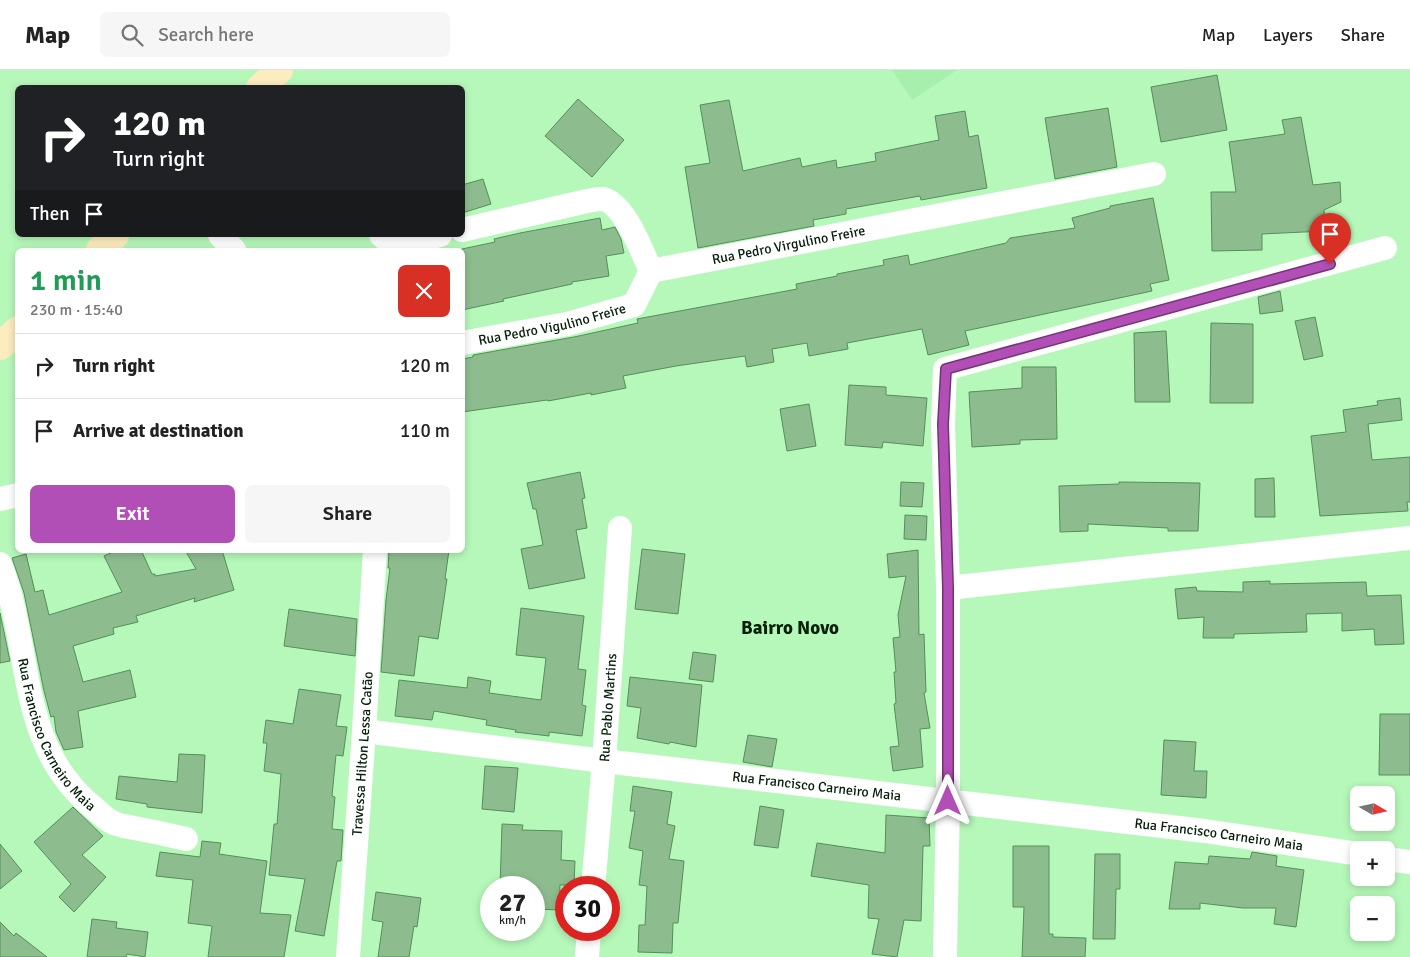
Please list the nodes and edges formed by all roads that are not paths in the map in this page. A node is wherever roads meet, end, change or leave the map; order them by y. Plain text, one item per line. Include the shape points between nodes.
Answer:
1 (279, 70) edge
2 (263, 85) edge
3 (1154, 174) dead end
4 (465, 229) edge
5 (113, 237) edge
6 (222, 237) edge
7 (383, 237) edge
8 (432, 237) edge
9 (102, 248) edge
10 (232, 248) edge
11 (1385, 248) dead end
12 (651, 271) junction
13 (15, 333) edge
14 (465, 342) edge
15 (0, 346) edge
16 (15, 496) edge
17 (0, 499) edge
18 (620, 528) dead end
19 (1410, 538) edge
20 (375, 553) edge
21 (0, 564) edge
22 (948, 588) junction
23 (364, 731) junction
24 (604, 761) junction
25 (948, 801) junction
26 (186, 839) dead end
27 (1350, 853) edge
28 (1395, 860) edge
29 (1410, 862) edge
30 (594, 876) edge
31 (588, 941) edge
32 (348, 957) edge
33 (587, 957) edge
34 (946, 957) edge

1 - 2 main road
3 - 12 street, Rua Pedro Virgulino Freire
4 - 12 street via 603,199 618,208
5 - 9 main road
6 - 10 street
7 - 8 street via 402,245
11 - 22 street via 946,369 943,424
12 - 14 street, Rua Pedro Vigulino Freire via 634,305 567,324
13 - 15 main road
16 - 17 street
18 - 24 street, Rua Pablo Martins
19 - 22 street
20 - 23 street, Travessa Hilton Lessa Catão
21 - 26 street, Rua Francisco Carneiro Maia via 14,608 38,727 62,772 80,797 112,823
22 - 25 street
23 - 24 street, Rua Francisco Carneiro Maia
23 - 32 street, Travessa Hilton Lessa Catão
24 - 25 street, Rua Francisco Carneiro Maia
24 - 30 street, Rua Pablo Martins
25 - 27 street, Rua Francisco Carneiro Maia via 1205,830
25 - 34 street
28 - 29 street
31 - 33 street

